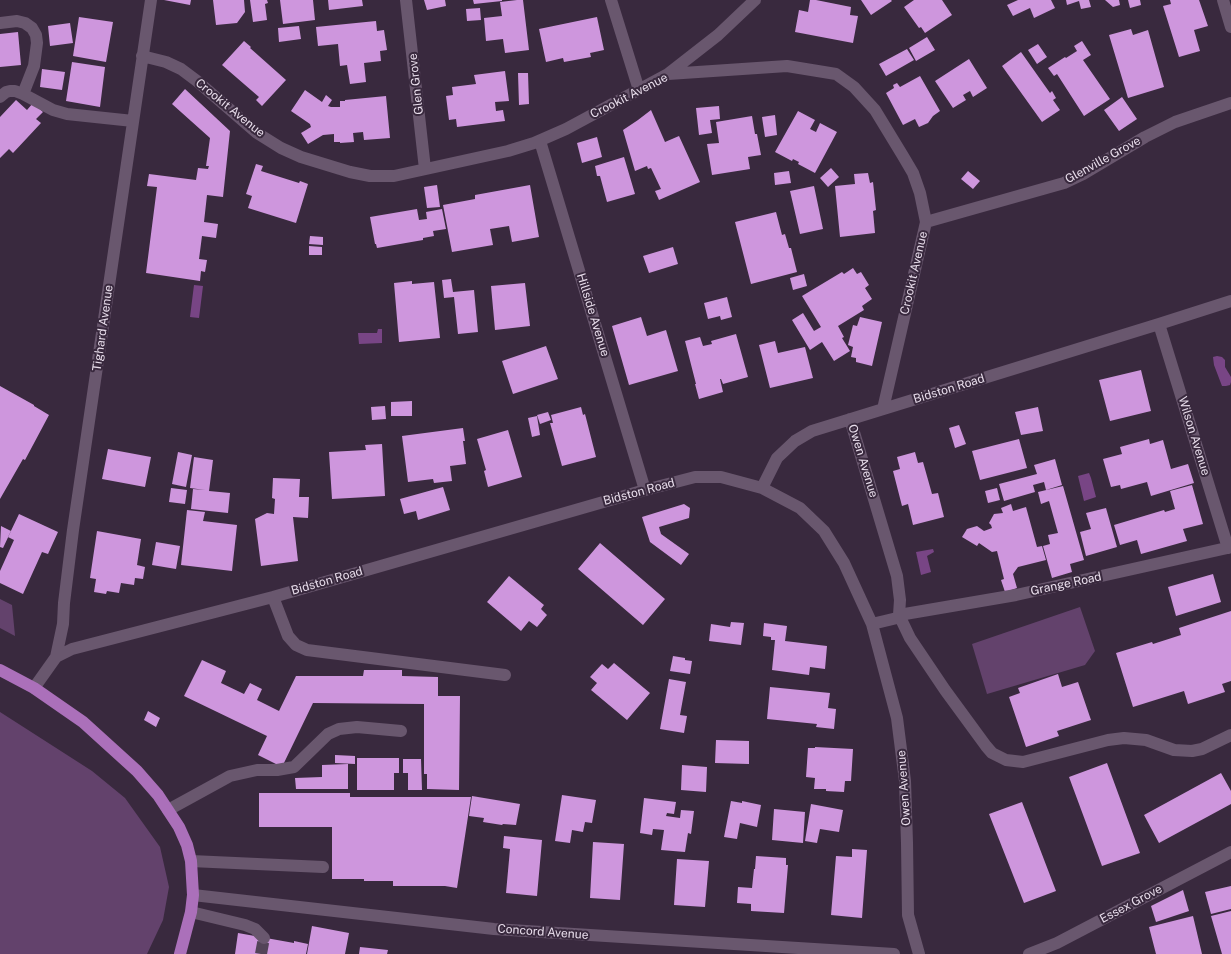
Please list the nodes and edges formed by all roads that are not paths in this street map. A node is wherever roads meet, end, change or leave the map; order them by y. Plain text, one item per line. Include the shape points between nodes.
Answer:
1 (151, 0) edge
2 (406, 0) edge
3 (611, 0) edge
4 (755, 0) edge
5 (1223, 0) edge
6 (0, 23) edge
7 (1231, 27) edge
8 (142, 56) junction
9 (668, 74) junction
10 (639, 90) junction
11 (23, 94) junction
12 (0, 97) edge
13 (1231, 103) edge
14 (133, 121) junction
15 (540, 141) junction
16 (425, 169) junction
17 (926, 222) junction
18 (1231, 301) edge
19 (1159, 324) junction
20 (883, 409) junction
21 (850, 419) junction
22 (762, 488) junction
23 (645, 490) junction
24 (1229, 548) edge
25 (273, 597) junction
26 (899, 615) junction
27 (872, 624) junction
28 (56, 657) junction
29 (0, 670) edge
30 (505, 675) dead end
31 (34, 688) junction
32 (401, 731) dead end
33 (1231, 735) edge
34 (168, 810) junction
35 (1231, 852) edge
36 (191, 861) junction
37 (323, 867) dead end
38 (193, 895) junction
39 (191, 912) junction
40 (264, 938) dead end
41 (180, 954) edge
42 (894, 954) edge
43 (919, 954) edge
44 (1029, 954) edge

1 - 8 street, Tighard Avenue
2 - 16 street, Glen Grove
3 - 10 street
4 - 9 street via 718,35
5 - 7 street
6 - 11 street via 25,23 36,35 34,66
8 - 14 street, Tighard Avenue
8 - 16 street, Crookit Avenue via 181,69 257,133 301,157 370,176 394,176
9 - 10 street, Crookit Avenue
9 - 17 street, Crookit Avenue via 787,66 836,74 854,87 875,110 903,156 920,192
10 - 15 street, Crookit Avenue
11 - 12 street via 10,91
11 - 14 street via 53,110 67,114
13 - 17 street, Glenville Grove via 1175,122 1064,183
14 - 28 street, Tighard Avenue via 74,522 63,624
15 - 16 street, Crookit Avenue via 508,151
15 - 23 street, Hillside Avenue
17 - 20 street, Crookit Avenue
18 - 19 street, Bidston Road
19 - 20 street, Bidston Road
19 - 24 street, Wilson Avenue
20 - 21 street, Bidston Road
21 - 22 street, Bidston Road via 812,431 795,441 777,458
21 - 26 street, Owen Avenue via 897,576
22 - 23 street, Bidston Road via 721,477 695,477
22 - 27 street, Owen Avenue via 800,508 824,531 844,563
23 - 25 street, Bidston Road
24 - 26 street, Grange Road via 1016,595
25 - 28 street, Bidston Road via 72,649
25 - 30 street via 288,636 296,645 307,650
26 - 27 street via 897,618
26 - 33 street via 910,638 986,746 992,753 1006,760 1023,762 1124,738 1146,740 1174,750 1192,752
27 - 43 street, Owen Avenue via 897,718 905,781 908,915
28 - 31 street, Bidston Road
29 - 31 main road
31 - 34 main road via 83,722 137,771
32 - 34 street via 357,727 339,729 328,734 294,767 256,770 230,776
34 - 36 main road via 179,827
35 - 44 street, Essex Grove via 1057,943
36 - 37 street
36 - 38 main road
38 - 39 main road
38 - 42 street, Concord Avenue via 494,929
39 - 40 street via 245,924
39 - 41 main road

